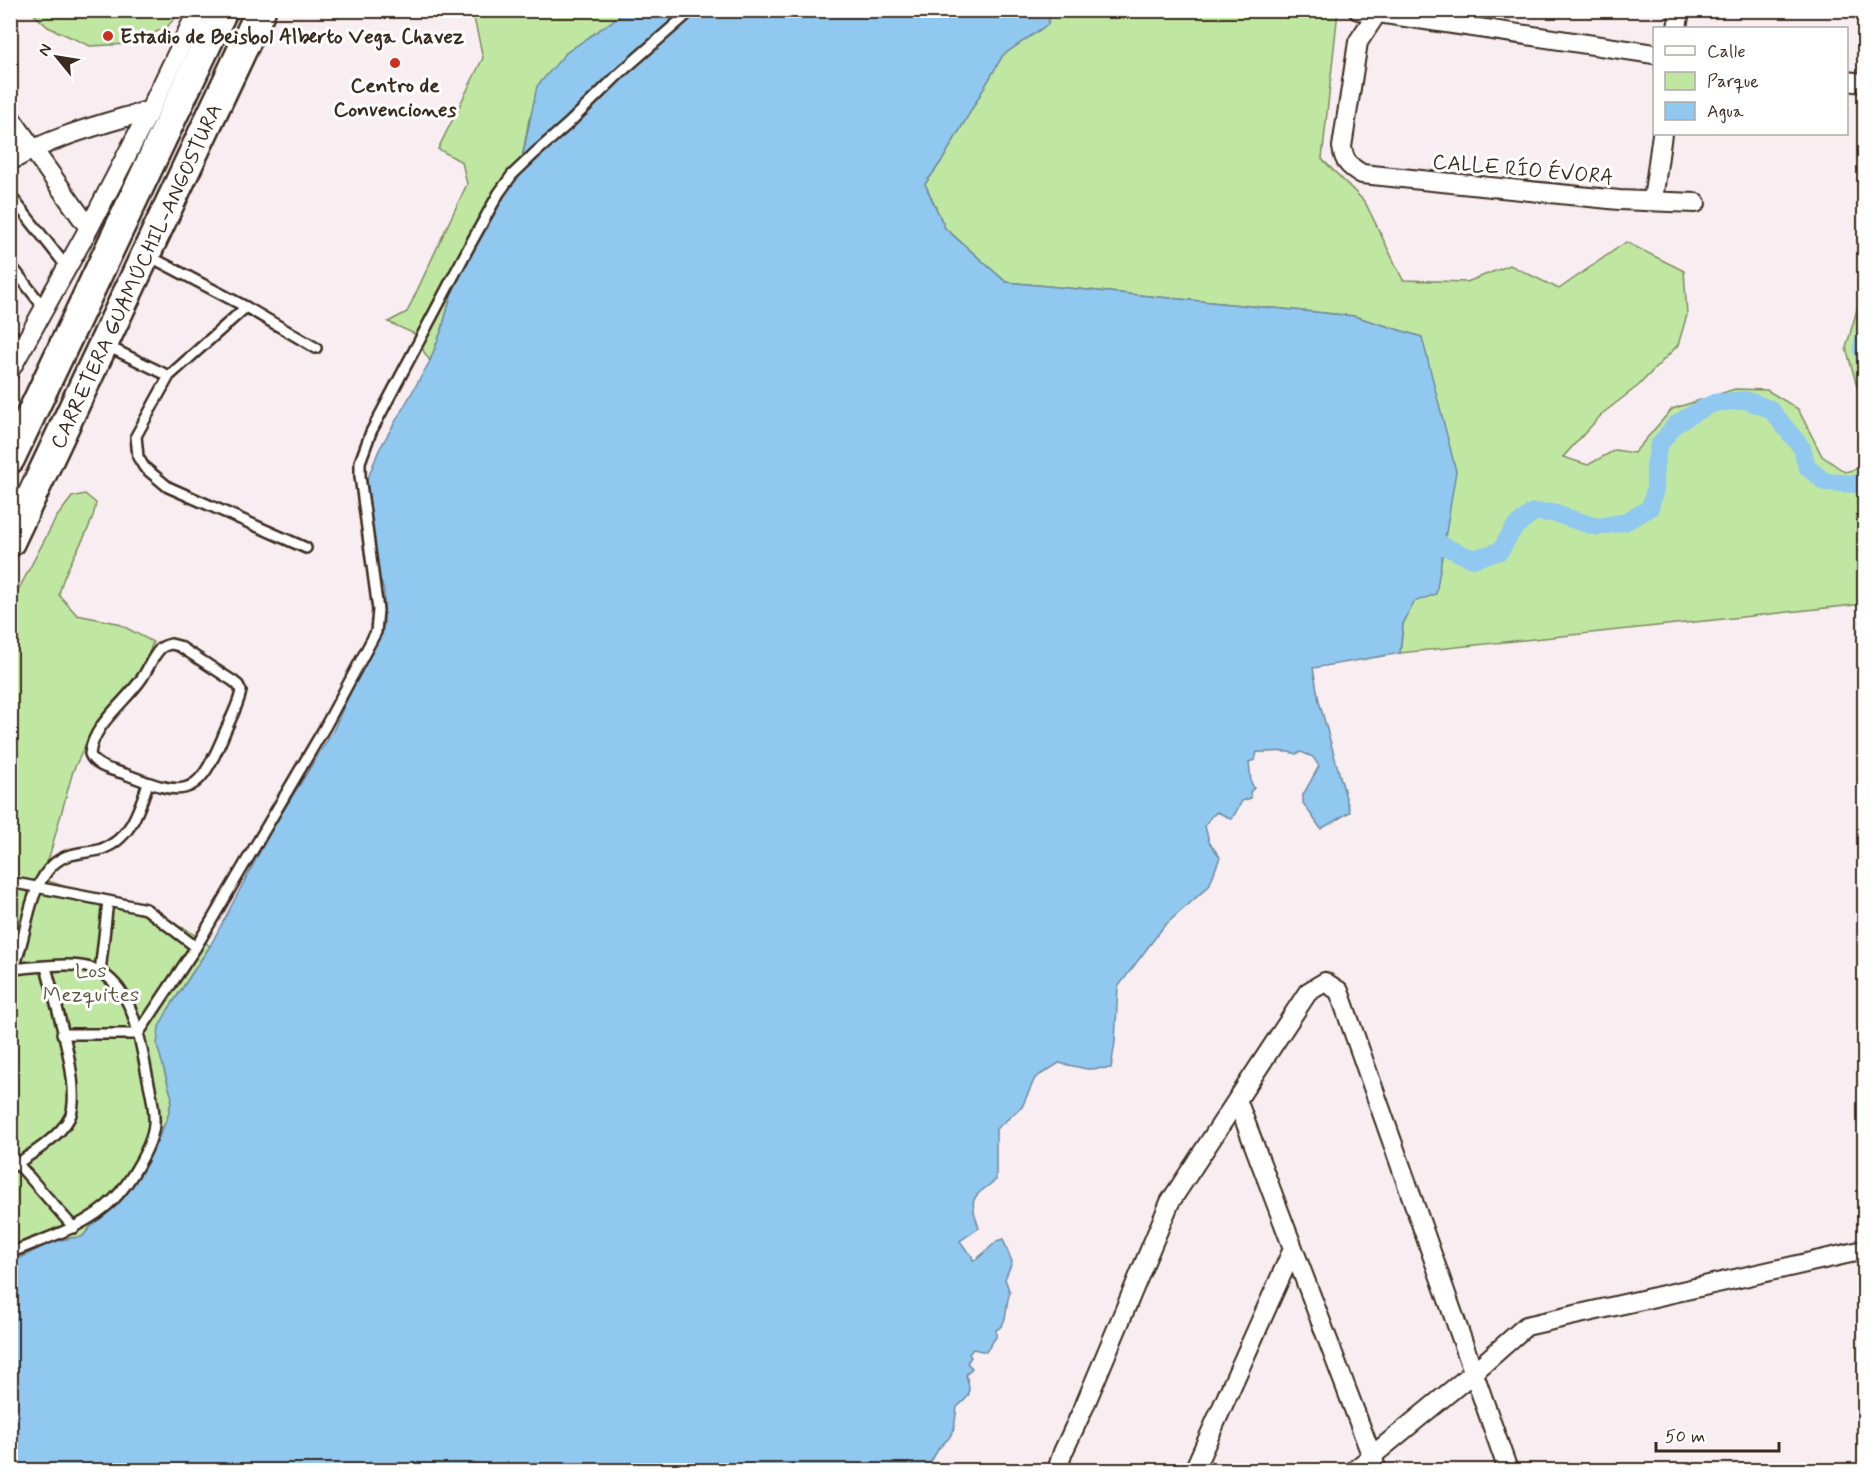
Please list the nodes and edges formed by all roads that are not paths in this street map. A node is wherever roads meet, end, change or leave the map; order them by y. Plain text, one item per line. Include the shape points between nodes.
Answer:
1 (198, 10) edge
2 (223, 10) edge
3 (261, 10) edge
4 (692, 10) edge
5 (1358, 10) edge
6 (1680, 10) edge
7 (1378, 11) edge
8 (1677, 27) edge
9 (1653, 54) edge
10 (1848, 81) edge
11 (1864, 83) edge
12 (150, 111) junction
13 (10, 117) edge
14 (1662, 135) edge
15 (33, 148) junction
16 (10, 161) edge
17 (10, 195) edge
18 (1653, 200) junction
19 (1696, 203) dead end
20 (89, 228) junction
21 (147, 255) junction
22 (10, 264) edge
23 (66, 266) junction
24 (246, 307) junction
25 (44, 308) junction
26 (10, 332) edge
27 (105, 345) junction
28 (22, 348) junction
29 (316, 348) dead end
30 (10, 370) edge
31 (169, 376) junction
32 (10, 459) edge
33 (10, 542) edge
34 (306, 548) dead end
35 (148, 783) junction
36 (10, 882) edge
37 (37, 888) junction
38 (108, 901) junction
39 (196, 947) junction
40 (46, 967) junction
41 (12, 971) edge
42 (100, 972) junction
43 (62, 1034) junction
44 (138, 1034) junction
45 (1237, 1100) junction
46 (10, 1155) edge
47 (15, 1165) edge
48 (74, 1228) junction
49 (1293, 1250) junction
50 (1864, 1250) edge
51 (10, 1253) edge
52 (1474, 1372) junction
53 (1375, 1464) edge
54 (1057, 1470) edge
55 (1194, 1470) edge
56 (1356, 1470) edge
57 (1508, 1470) edge

1 - 12 street
2 - 32 main road, CARRETERA GUAMÚCHIL-ANGOSTURA
3 - 21 main road, CARRETERA GUAMÚCHIL-ANGOSTURA
4 - 39 lane via 512,175 471,243 371,432 360,462 378,610 376,632
5 - 7 street
6 - 8 street
7 - 9 street
7 - 18 street, CALLE RÍO ÉVORA via 1358,42 1342,147 1348,165 1370,177 1619,201
10 - 11 street
12 - 15 street via 65,134
12 - 20 street
13 - 15 street
14 - 18 street
15 - 16 street
15 - 20 street
17 - 23 lane
18 - 19 street, CALLE RÍO ÉVORA
20 - 23 street
21 - 24 lane
21 - 27 main road, CARRETERA GUAMÚCHIL-ANGOSTURA
22 - 25 lane
23 - 25 street
24 - 29 lane
24 - 31 lane
25 - 28 street
26 - 28 lane
27 - 31 lane
27 - 33 main road, CARRETERA GUAMÚCHIL-ANGOSTURA
28 - 30 street
31 - 34 lane via 136,436 138,457 144,467 168,487
35 - 35 lane via 165,789 183,789 196,783 217,751 241,694 233,681 175,645 158,651 90,749 98,764
35 - 37 lane via 135,820 124,835 99,850 58,860
36 - 37 lane
37 - 38 lane
37 - 41 lane
38 - 39 lane via 146,909
38 - 42 lane
39 - 44 lane
40 - 41 lane
40 - 42 lane via 80,966
40 - 43 lane
42 - 44 lane via 110,978 126,999
43 - 44 lane
43 - 47 lane via 70,1065 73,1109 63,1128
44 - 48 lane via 153,1101 150,1141 131,1178 115,1198
45 - 49 street
45 - 52 street via 1308,992 1325,982 1339,991
45 - 54 street via 1170,1202
46 - 47 lane
47 - 48 lane
48 - 51 lane
49 - 53 street
49 - 55 street
50 - 52 street via 1526,1326
52 - 53 street
52 - 57 street
53 - 56 street

